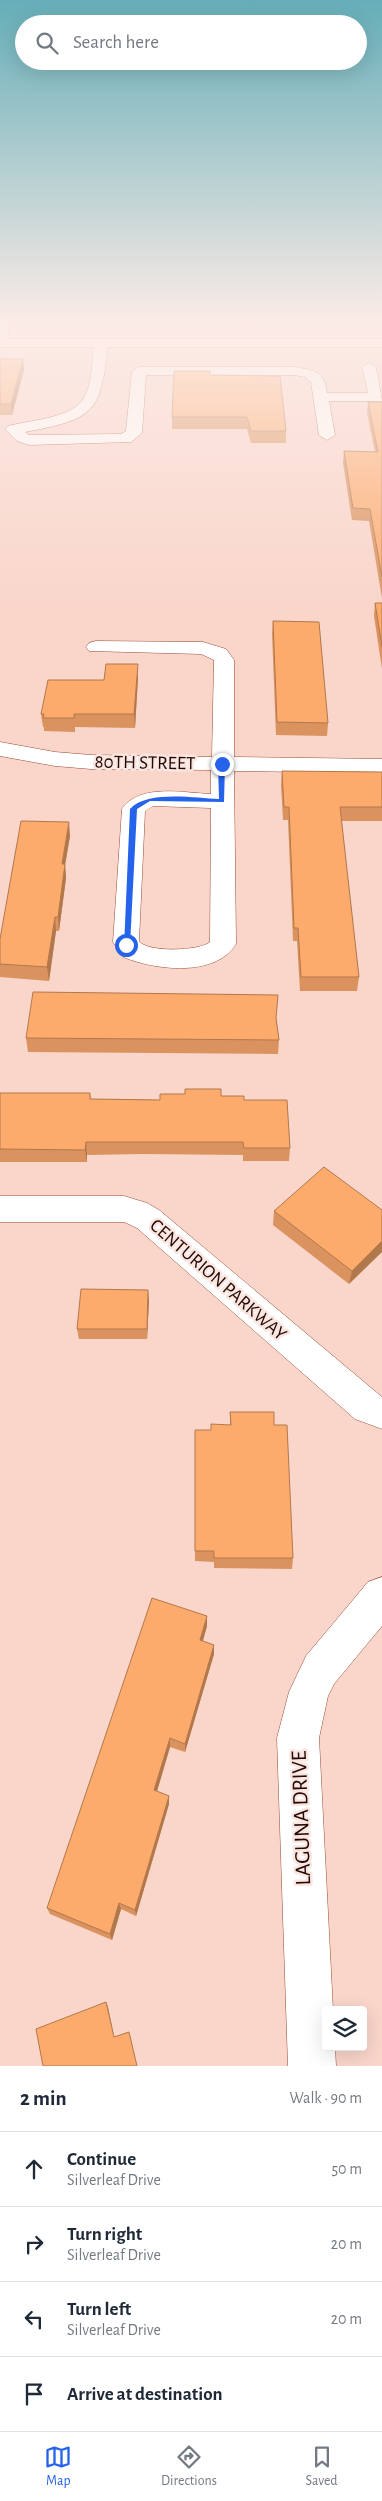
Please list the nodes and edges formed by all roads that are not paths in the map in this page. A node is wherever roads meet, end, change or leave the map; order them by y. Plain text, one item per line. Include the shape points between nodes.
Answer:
1 (66, 416) edge
2 (135, 416) edge
3 (325, 416) edge
4 (7, 430) edge
5 (327, 435) dead end
6 (96, 646) dead end
7 (0, 749) edge
8 (222, 764) junction
9 (382, 766) edge
10 (222, 801) junction
11 (0, 1209) edge
12 (382, 1413) edge
13 (382, 1596) edge
14 (312, 2066) edge

1 - 4 street
2 - 4 street via 134,433 128,438 29,440
3 - 5 street
6 - 8 street via 202,648 222,656
7 - 8 street, 80TH STREET via 67,760
8 - 9 street, 80TH STREET
8 - 10 street
10 - 10 street via 223,944 212,954 200,957 148,956 132,951 126,942 134,809 150,799
11 - 12 street, CENTURION PARKWAY via 136,1212 367,1408
13 - 14 street, LAGUNA DRIVE via 320,1670 304,1707 298,1738

